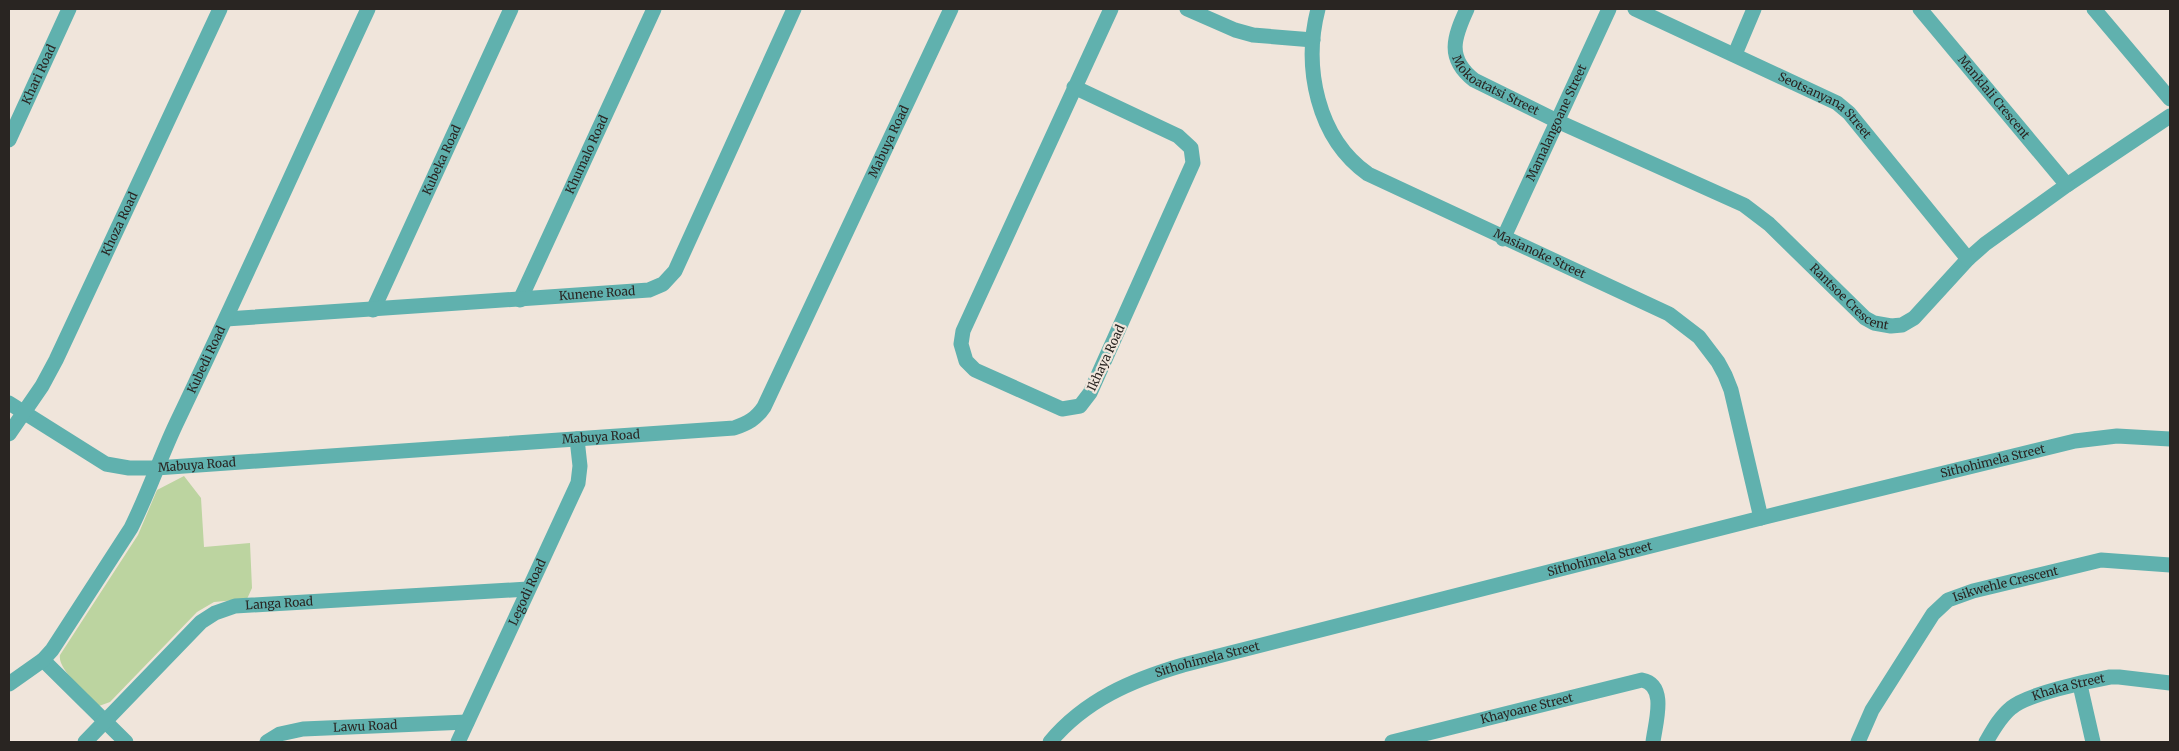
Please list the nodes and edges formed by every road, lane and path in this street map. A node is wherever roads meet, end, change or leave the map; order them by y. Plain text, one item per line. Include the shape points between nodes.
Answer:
1 (69, 9) edge
2 (220, 9) edge
3 (368, 9) edge
4 (511, 9) edge
5 (654, 9) edge
6 (794, 9) edge
7 (951, 9) edge
8 (1111, 9) edge
9 (1187, 9) edge
10 (1318, 9) edge
11 (1467, 9) edge
12 (1609, 9) edge
13 (1635, 9) edge
14 (1754, 9) edge
15 (1920, 9) edge
16 (2094, 9) edge
17 (1313, 40) junction
18 (1735, 54) junction
19 (1074, 87) junction
20 (2170, 99) edge
21 (2170, 116) edge
22 (1557, 121) junction
23 (9, 140) edge
24 (2067, 185) junction
25 (1504, 239) junction
26 (1968, 259) junction
27 (520, 300) junction
28 (372, 310) junction
29 (226, 319) junction
30 (9, 403) edge
31 (23, 412) junction
32 (9, 434) edge
33 (577, 439) junction
34 (2170, 439) edge
35 (156, 468) junction
36 (1761, 518) junction
37 (2170, 565) edge
38 (528, 589) junction
39 (44, 660) junction
40 (2170, 683) edge
41 (9, 684) edge
42 (2080, 684) junction
43 (104, 722) junction
44 (467, 722) junction
45 (85, 742) edge
46 (126, 742) edge
47 (267, 742) edge
48 (458, 742) edge
49 (1050, 742) edge
50 (1392, 742) edge
51 (1653, 742) edge
52 (1858, 742) edge
53 (1986, 742) edge
54 (2094, 742) edge

1 - 23 street, Khari Road
2 - 31 street, Khoza Road via 56,360
3 - 29 street, Kubedi Road
4 - 28 street, Kubeka Road
5 - 27 street, Khumalo Road
6 - 27 street, Kunene Road via 675,271 668,279 657,288 648,290
7 - 33 street, Mabuya Road via 759,415 734,428
8 - 19 street, Ikhaya Road
9 - 17 street via 1253,35
10 - 17 street, Masianoke Street
11 - 22 street, Mokoatatsi Street via 1455,38 1456,54 1463,72
12 - 22 street, Mamalangoane Street
13 - 18 street, Seotsanyana Street
14 - 18 street
15 - 24 street, Manklali Crescent
16 - 20 street
17 - 25 street, Masianoke Street via 1314,81 1321,111 1333,138 1346,156 1368,174
18 - 26 street, Seotsanyana Street via 1820,93 1842,107
19 - 19 street, Ikhaya Road via 961,337 966,361 975,370 1062,409 1080,406 1090,393 1193,163 1191,148 1178,136
21 - 24 street, Rantsoe Crescent
22 - 25 street, Mamalangoane Street
22 - 26 street, Rantsoe Crescent via 1744,205 1769,224 1865,318 1874,323 1897,325 1914,318
24 - 26 street, Rantsoe Crescent
25 - 36 street, Masianoke Street via 1669,314 1699,337 1718,362 1731,390
27 - 28 street, Kunene Road
28 - 29 street, Kunene Road
29 - 35 street, Kubedi Road
30 - 31 street, Mabuya Road
31 - 32 street, Khoza Road
31 - 35 street, Mabuya Road via 106,464
33 - 35 street, Mabuya Road
33 - 38 street, Legodi Road via 578,483
34 - 36 street, Sithohimela Street via 2117,436 2082,439
35 - 39 street, Kubedi Road via 130,528
36 - 49 street, Sithohimela Street via 1140,678 1088,707
37 - 52 street, Isikwehle Crescent via 2101,560 1948,600 1933,614 1872,710
38 - 43 street, Langa Road via 225,609 201,622
38 - 44 street, Legodi Road
39 - 41 street, Kubedi Road
39 - 43 street
40 - 42 street, Khaka Street via 2119,676
42 - 53 street, Khaka Street via 2017,704 2000,720
42 - 54 street
43 - 45 street, Langa Road
43 - 46 street
44 - 47 street, Lawu Road via 302,729 280,734
44 - 48 street, Legodi Road
50 - 51 street, Khayoane Street via 1633,681 1648,681 1657,690

